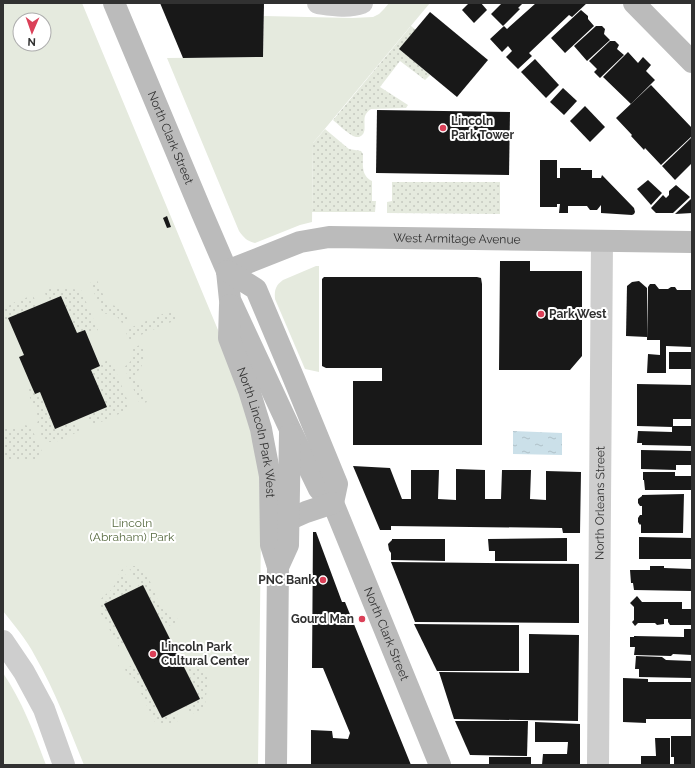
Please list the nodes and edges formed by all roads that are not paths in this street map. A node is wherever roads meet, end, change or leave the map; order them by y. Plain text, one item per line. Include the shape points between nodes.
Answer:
1 (114, 3) edge
2 (318, 3) edge
3 (362, 3) edge
4 (634, 3) edge
5 (692, 62) edge
6 (602, 241) junction
7 (692, 242) edge
8 (228, 271) junction
9 (230, 300) junction
10 (294, 379) junction
11 (290, 429) junction
12 (333, 503) junction
13 (288, 520) junction
14 (278, 567) junction
15 (3, 641) edge
16 (64, 765) edge
17 (276, 765) edge
18 (440, 765) edge
19 (598, 765) edge

1 - 8 main road, North Clark Street
2 - 3 street via 336,6
4 - 5 main road
6 - 7 main road, West Armitage Avenue
6 - 8 main road, West Armitage Avenue via 329,237 300,242
6 - 19 street, North Orleans Street
8 - 9 main road, North Clark Street
8 - 10 main road via 256,289
9 - 11 main road, North Clark Street
9 - 14 main road, North Lincoln Park West via 229,338 261,429 270,476 271,545
10 - 11 main road, North Lincoln Park West
10 - 12 main road via 337,484
11 - 12 main road, North Clark Street via 319,489
11 - 13 main road, North Lincoln Park West
12 - 13 main road
12 - 18 main road, North Clark Street
13 - 14 main road, North Lincoln Park West via 288,545
14 - 17 main road, North Lincoln Park West
15 - 16 street via 44,709

